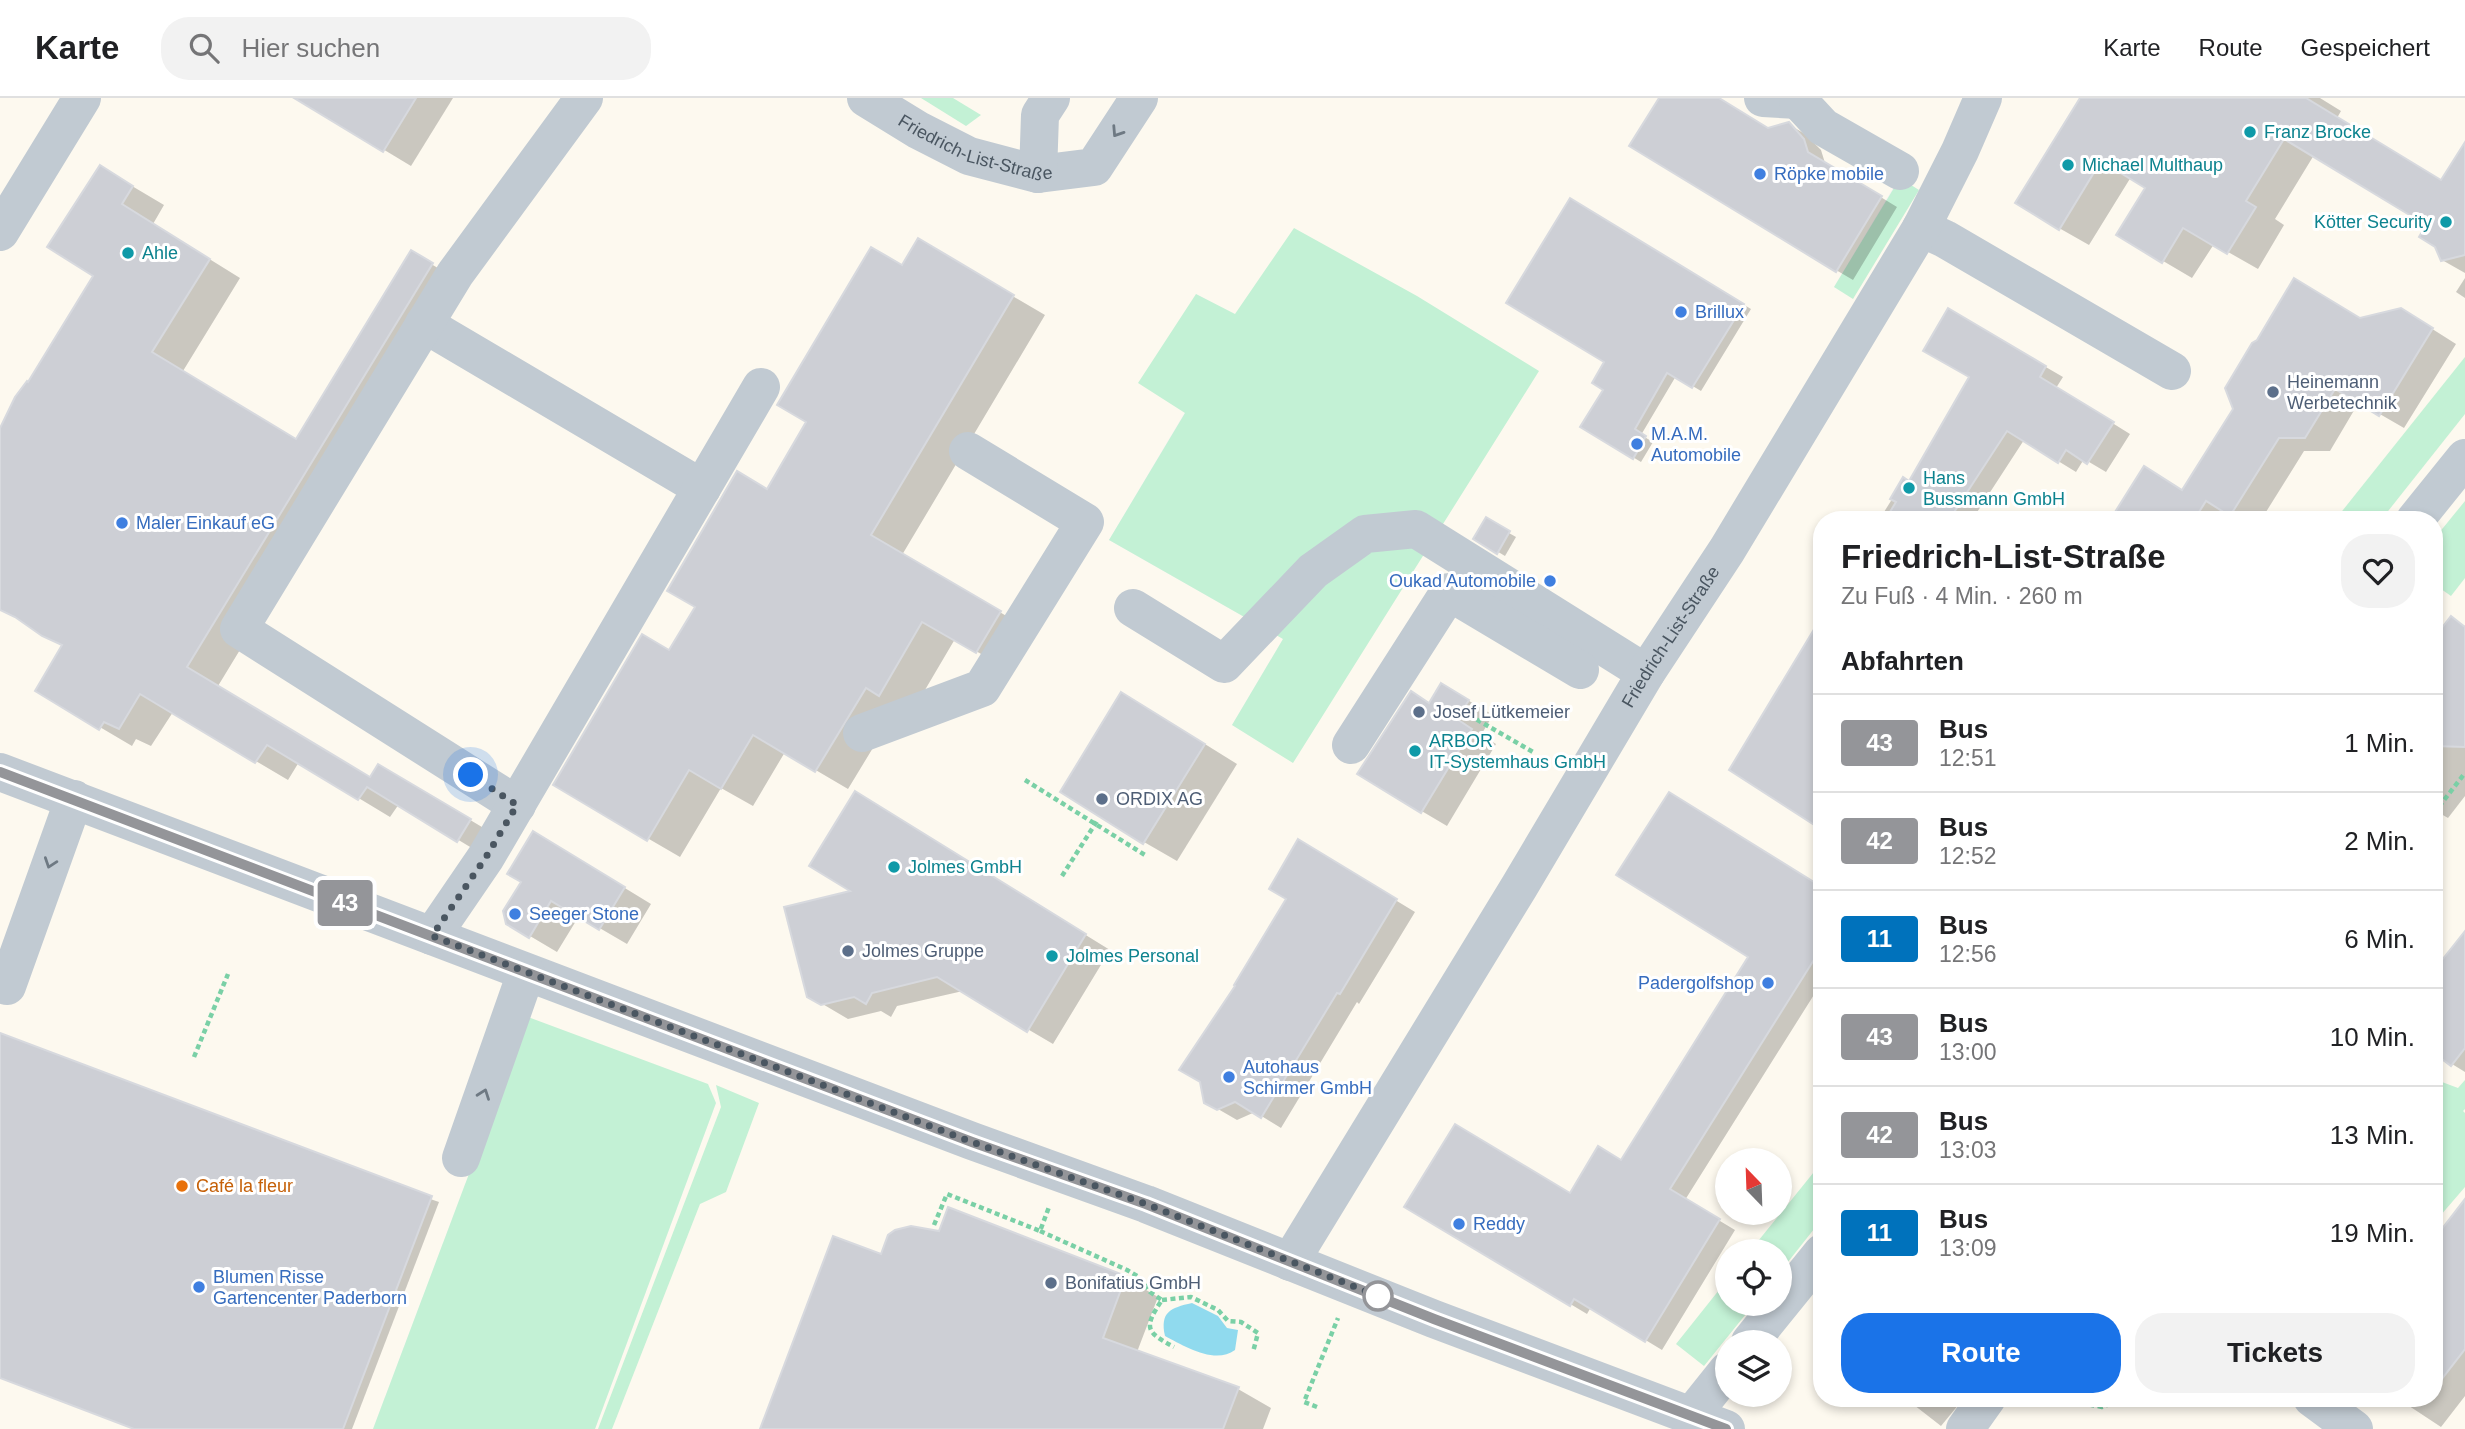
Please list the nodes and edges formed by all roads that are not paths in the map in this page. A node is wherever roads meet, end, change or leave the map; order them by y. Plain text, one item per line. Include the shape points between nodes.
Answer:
1 (584, 98) edge
2 (866, 98) edge
3 (1051, 98) edge
4 (1139, 98) edge
5 (1983, 98) edge
6 (1787, 99) edge
7 (73, 101) edge
8 (1900, 171) dead end
9 (1038, 174) junction
10 (1921, 228) junction
11 (0, 232) edge
12 (424, 324) junction
13 (2172, 371) dead end
14 (761, 387) dead end
15 (968, 451) dead end
16 (2465, 458) edge
17 (702, 488) junction
18 (2422, 511) edge
19 (1133, 608) dead end
20 (1580, 670) dead end
21 (1646, 673) junction
22 (862, 733) dead end
23 (1351, 744) dead end
24 (0, 772) edge
25 (74, 799) junction
26 (517, 805) junction
27 (432, 936) junction
28 (526, 973) junction
29 (6, 986) dead end
30 (461, 1158) dead end
31 (1290, 1262) junction
32 (1813, 1264) edge
33 (1760, 1330) edge
34 (1715, 1404) edge
35 (1981, 1407) edge
36 (2324, 1407) edge
37 (1708, 1423) edge
38 (1965, 1429) edge
39 (2354, 1429) edge

1 - 12 street via 455,274
2 - 9 street, Friedrich-List-Straße via 969,156
3 - 9 street via 1040,115
4 -> 9 street, Friedrich-List-Straße via 1094,167
5 - 10 street, Friedrich-List-Straße
6 - 8 street via 1823,127
7 - 11 street
10 - 13 street
10 - 21 street, Friedrich-List-Straße via 1727,550
12 - 17 street
12 - 26 street via 239,629
14 - 17 street
15 - 22 street via 1085,522 982,688
16 - 18 street
17 - 26 street
19 - 21 street via 1224,664 1313,571 1365,534 1416,530
20 - 23 street via 1449,592
21 - 31 street, Friedrich-List-Straße
24 - 25 street
25 - 27 street
25 -> 29 street
26 - 27 street
27 - 28 street
30 -> 28 street
28 - 31 street
31 - 37 street
32 - 33 street
34 - 37 street
35 - 38 street
36 - 39 street

